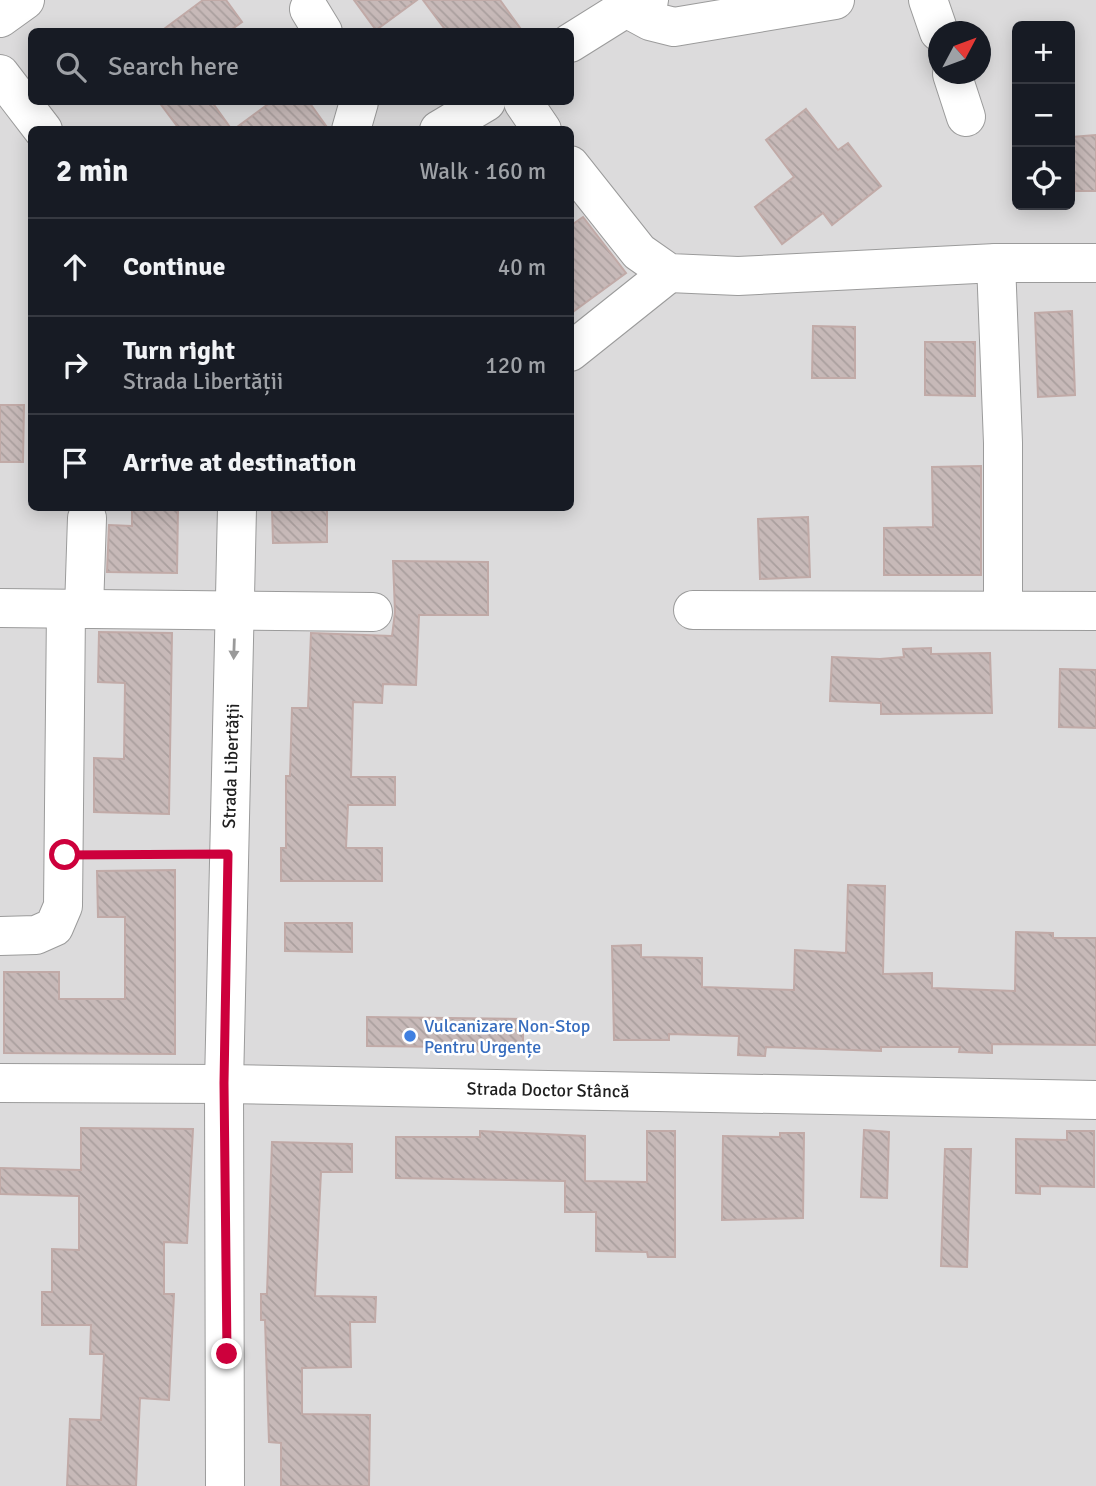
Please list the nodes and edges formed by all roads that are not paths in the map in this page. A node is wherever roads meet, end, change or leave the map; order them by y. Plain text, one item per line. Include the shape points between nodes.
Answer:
1 (25, 0) edge
2 (835, 0) edge
3 (928, 0) edge
4 (633, 3) edge
5 (0, 18) edge
6 (935, 21) edge
7 (574, 40) edge
8 (0, 74) edge
9 (955, 84) edge
10 (358, 105) edge
11 (480, 105) edge
12 (525, 105) edge
13 (966, 117) dead end
14 (40, 126) edge
15 (352, 126) edge
16 (446, 126) edge
17 (539, 126) edge
18 (574, 171) edge
19 (996, 263) junction
20 (1096, 263) edge
21 (669, 272) junction
22 (574, 349) edge
23 (237, 511) edge
24 (87, 518) dead end
25 (0, 608) edge
26 (75, 609) junction
27 (693, 610) dead end
28 (1003, 610) junction
29 (236, 611) junction
30 (1096, 611) edge
31 (373, 612) dead end
32 (0, 936) edge
33 (0, 1083) edge
34 (224, 1083) junction
35 (1096, 1100) edge
36 (225, 1486) edge

1 - 5 street
2 - 4 street via 674,27 650,21
3 - 6 street
4 - 7 street
8 - 14 street
9 - 13 street
10 - 15 street
11 - 16 street
12 - 17 street
18 - 21 street via 639,252
19 - 20 street
19 - 21 street via 738,276
19 - 28 street
21 - 22 street
23 - 29 street, Strada Libertății
24 - 26 street
25 - 26 street
26 - 29 street
26 - 32 street via 63,906 54,927 36,935
27 - 28 street
28 - 30 street
29 - 31 street
29 -> 34 street, Strada Libertății
33 - 34 street, Strada Doctor Stâncă
34 - 35 street, Strada Doctor Stâncă
34 - 36 street, Strada Libertății

